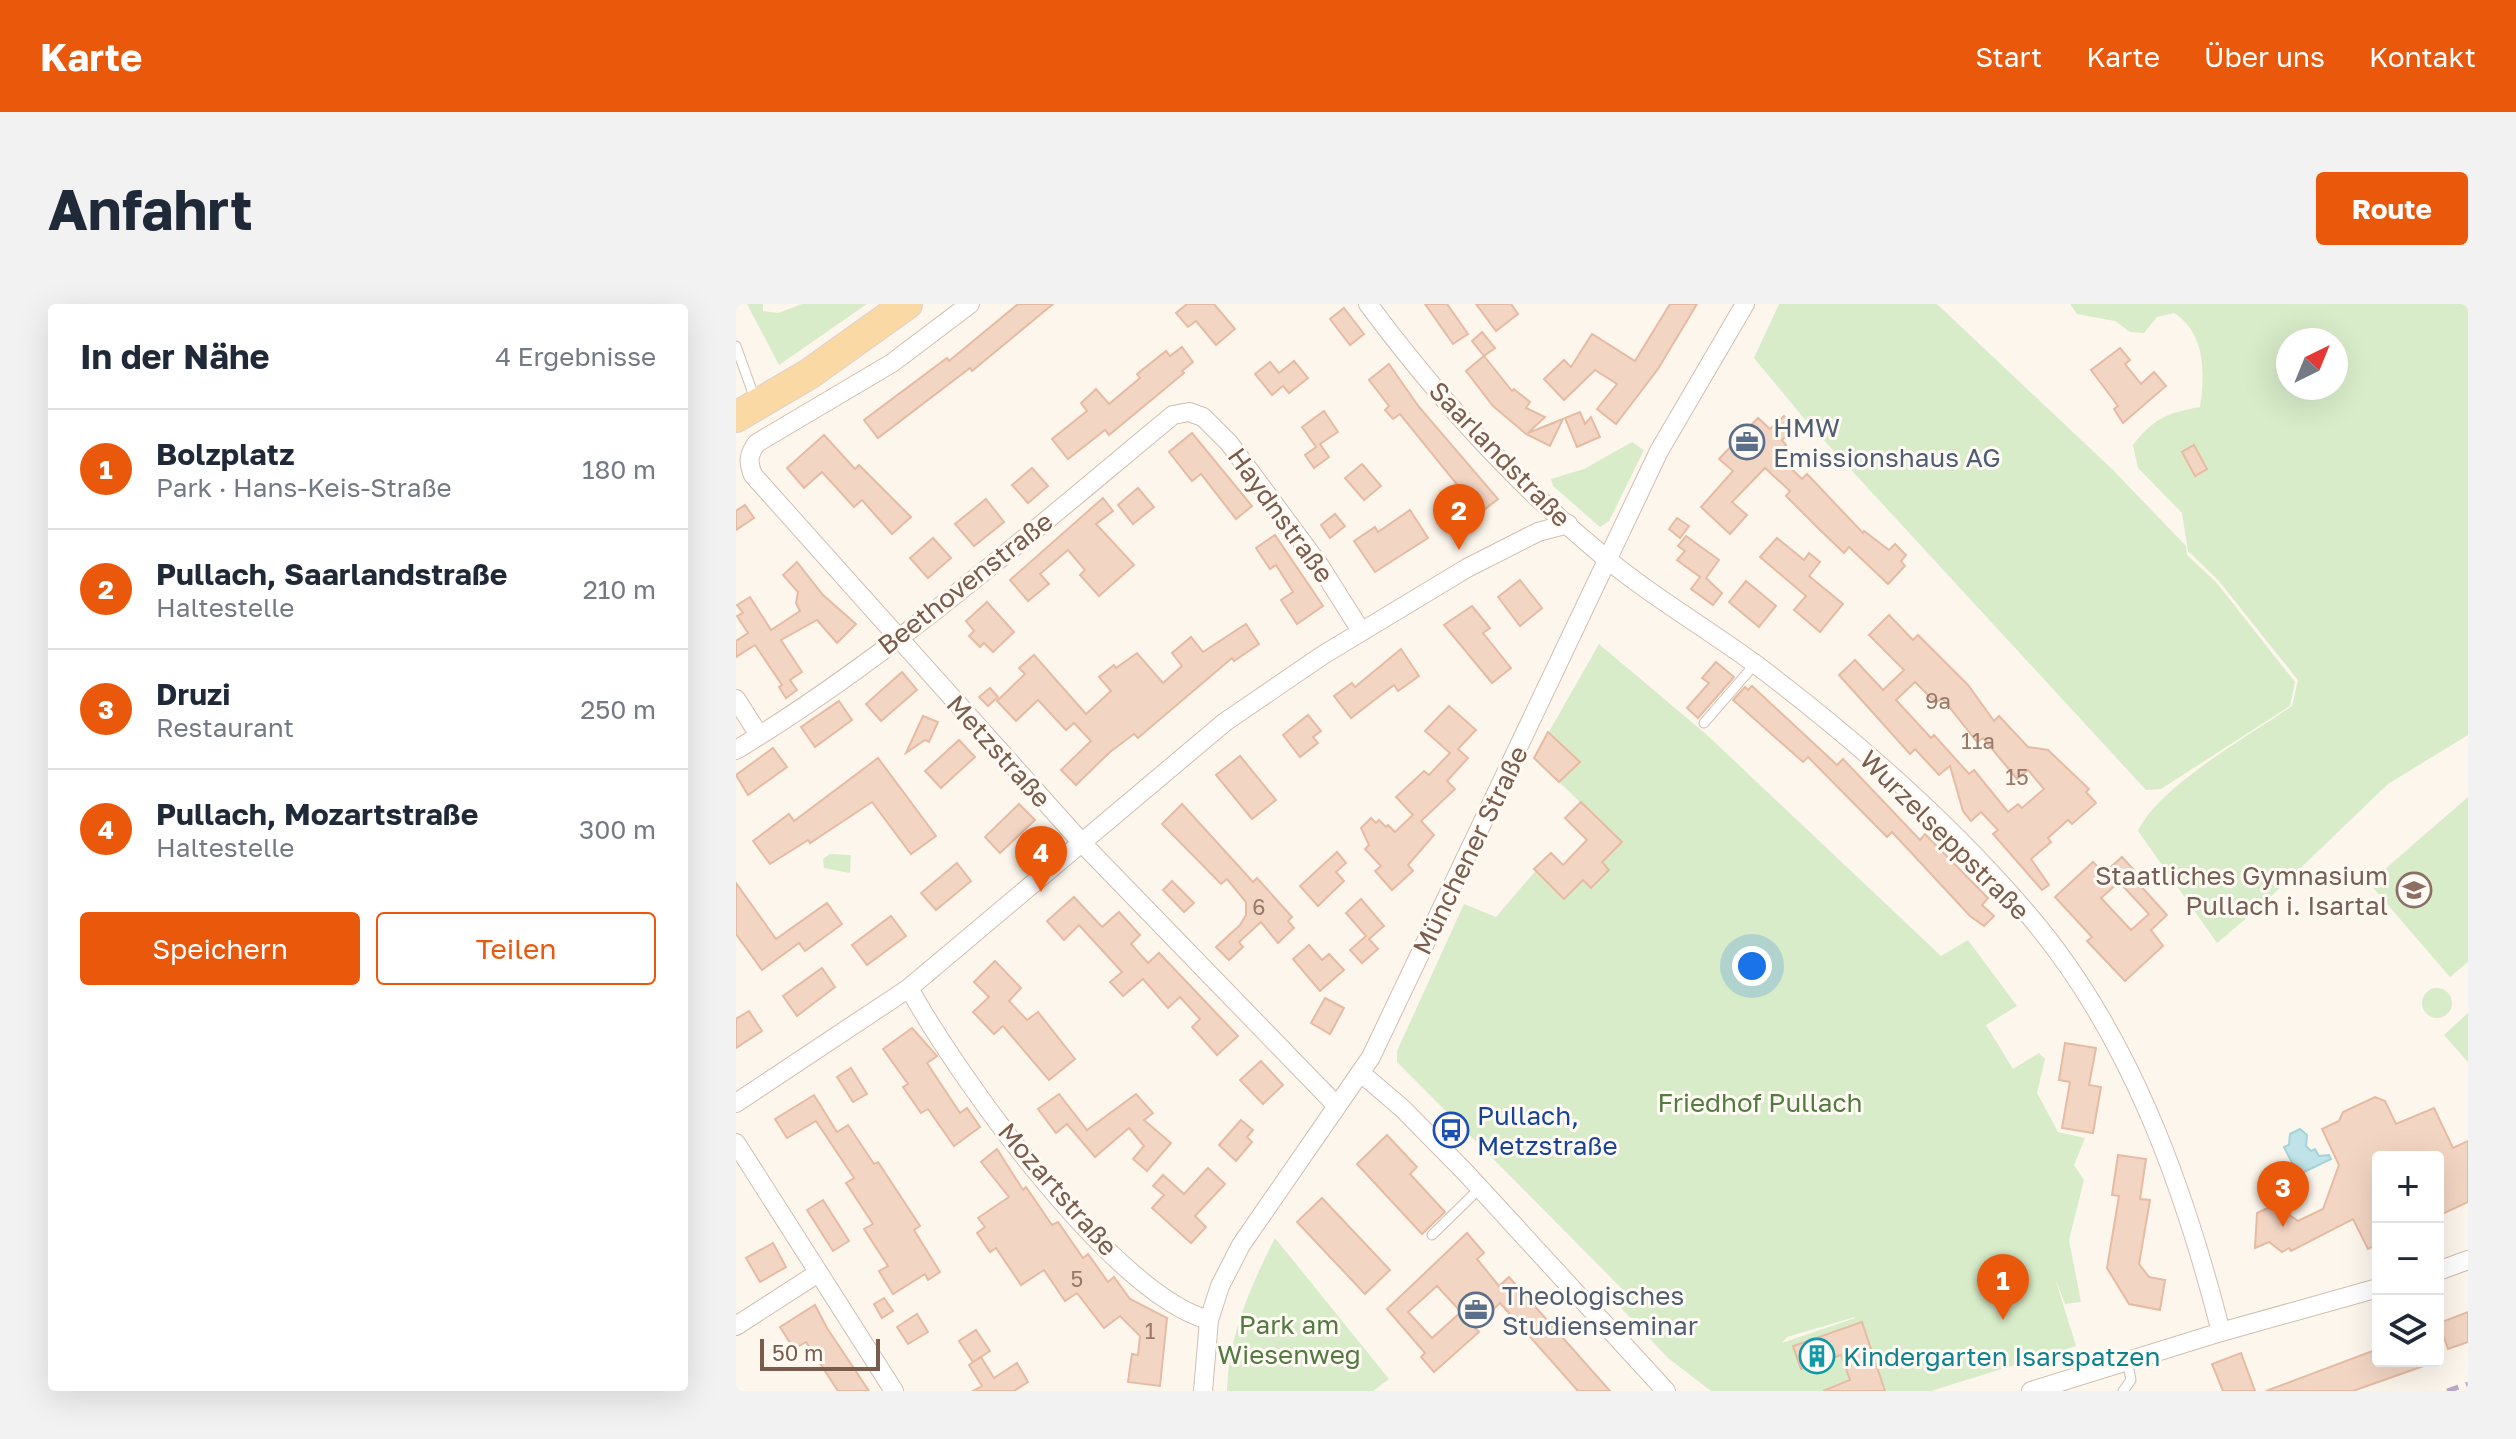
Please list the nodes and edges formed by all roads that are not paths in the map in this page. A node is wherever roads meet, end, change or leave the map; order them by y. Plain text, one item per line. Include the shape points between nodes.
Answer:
1 (907, 304) edge
2 (970, 304) edge
3 (1745, 304) edge
4 (1378, 307) edge
5 (736, 346) edge
6 (747, 411) edge
7 (1189, 412) joint
8 (1568, 524) junction
9 (1610, 561) junction
10 (1361, 631) junction
11 (897, 637) junction
12 (1755, 664) junction
13 (736, 699) edge
14 (1704, 723) dead end
15 (759, 735) junction
16 (736, 750) edge
17 (1083, 844) junction
18 (909, 988) junction
19 (1361, 1073) junction
20 (736, 1103) edge
21 (1337, 1106) junction
22 (736, 1143) edge
23 (1480, 1188) junction
24 (1432, 1235) dead end
25 (2468, 1260) edge
26 (2444, 1269) edge
27 (818, 1273) junction
28 (2372, 1290) edge
29 (1209, 1320) junction
30 (736, 1326) edge
31 (2221, 1332) junction
32 (2127, 1361) junction
33 (894, 1391) edge
34 (1203, 1391) edge
35 (1666, 1391) edge
36 (2031, 1391) edge
37 (2123, 1391) edge

1 - 6 main road
2 - 11 street, Metzstraße via 892,363 750,452 753,475
3 - 9 street, Münchener Straße via 1675,418
4 - 8 street, Saarlandstraße via 1454,414
5 - 6 lane
7 - 10 street, Haydnstraße via 1203,417 1229,443
7 - 11 street, Beethovenstraße via 1173,415
8 - 9 street, Saarlandstraße
8 - 10 street via 1538,532 1476,563
9 - 12 street, Wurzelseppstraße
9 - 19 street, Münchener Straße
10 - 17 street via 1225,722
11 - 15 street, Beethovenstraße
11 - 17 street, Metzstraße
12 - 14 lane
12 - 31 street, Wurzelseppstraße via 1957,839 2061,957 2143,1098 2182,1196
13 - 15 street
15 - 16 street, Beethovenstraße
17 - 18 street
17 - 21 street, Metzstraße
18 - 20 street
18 - 29 street, Mozartstraße via 1006,1132 1069,1210 1173,1307
19 - 21 street, Münchener Straße
19 - 23 street
21 - 29 street, Münchener Straße via 1241,1245
22 - 27 street
23 - 24 lane
23 - 35 street
25 - 26 street
27 - 30 street
27 - 33 street
28 - 31 street
29 - 34 street, Münchener Straße
31 - 32 street
32 - 36 street
32 - 37 lane via 2131,1380

